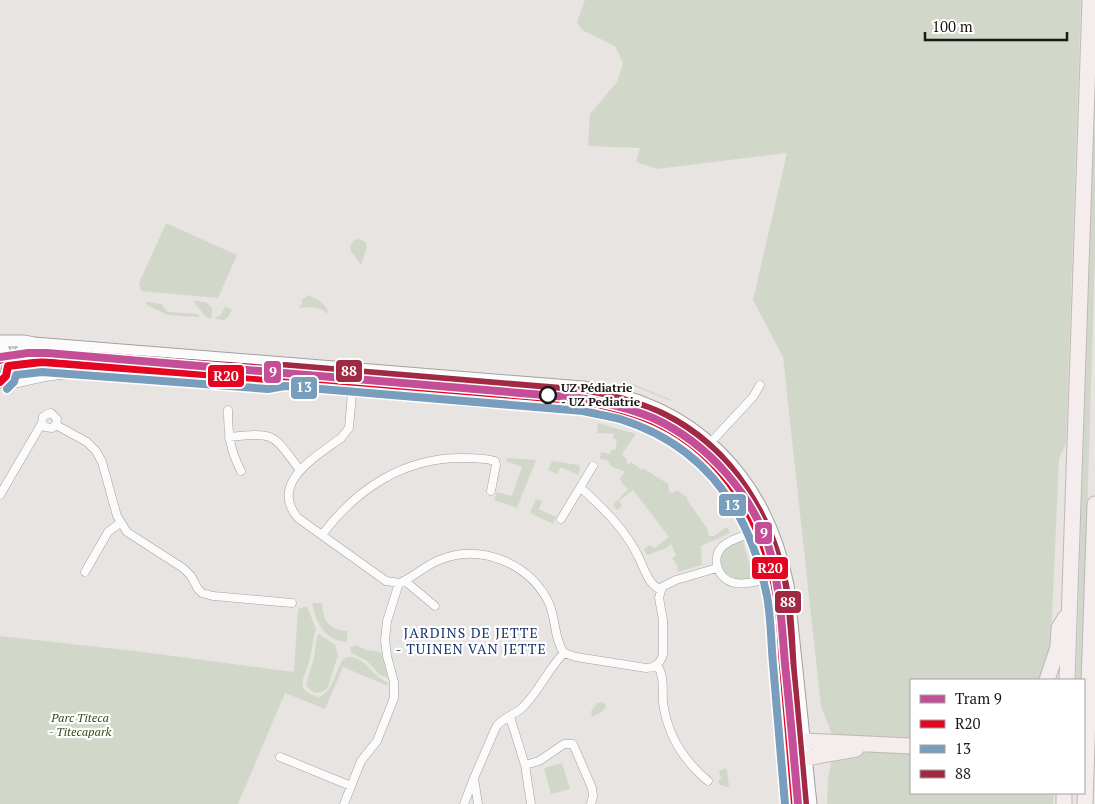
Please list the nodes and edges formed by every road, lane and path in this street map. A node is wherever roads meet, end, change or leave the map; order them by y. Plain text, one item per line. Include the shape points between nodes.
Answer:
1 (1090, 0) edge
2 (0, 341) edge
3 (34, 343) junction
4 (0, 345) edge
5 (8, 362) junction
6 (3, 378) edge
7 (760, 385) dead end
8 (352, 393) junction
9 (228, 410) dead end
10 (42, 423) junction
11 (56, 425) junction
12 (229, 438) junction
13 (711, 442) junction
14 (593, 466) dead end
15 (300, 470) junction
16 (241, 471) dead end
17 (581, 488) junction
18 (491, 491) dead end
19 (0, 496) edge
20 (1095, 504) edge
21 (561, 519) dead end
22 (120, 523) junction
23 (752, 533) junction
24 (322, 535) junction
25 (717, 568) junction
26 (85, 572) dead end
27 (766, 579) junction
28 (402, 582) junction
29 (661, 590) junction
30 (292, 603) dead end
31 (435, 606) dead end
32 (1070, 610) junction
33 (564, 653) junction
34 (657, 665) junction
35 (1047, 679) edge
36 (1068, 679) edge
37 (510, 717) junction
38 (804, 741) junction
39 (877, 745) junction
40 (910, 746) edge
41 (280, 758) dead end
42 (806, 758) junction
43 (525, 765) junction
44 (474, 778) junction
45 (708, 781) dead end
46 (351, 786) junction
47 (344, 804) edge
48 (464, 804) edge
49 (478, 804) edge
50 (531, 804) edge
51 (590, 804) edge
52 (788, 804) edge
53 (811, 804) edge
54 (1086, 804) edge

1 - 32 highway
2 - 3 street
3 - 5 street
3 - 13 street via 597,389 621,394 662,410
4 - 5 street
5 - 6 street
6 - 8 street via 18,383 84,372 328,388
7 - 13 street via 753,397
8 - 15 street via 345,434
8 - 23 street via 421,395 463,402 596,410 634,420 670,439 700,461 730,495
9 - 12 street
10 - 11 street via 48,428
10 - 11 street via 43,416 50,413 56,417
10 - 19 street
11 - 22 street via 87,442 96,451
12 - 15 street via 273,437
12 - 16 street
13 - 38 street via 754,493 774,534 783,562
14 - 17 street
15 - 24 street via 288,492 290,504 298,518
17 - 21 street
17 - 29 street via 616,522 650,581
18 - 24 street via 494,461 458,458 418,463 400,470 360,495
20 - 54 highway
22 - 26 street via 108,532
22 - 30 street via 132,536 188,571 202,593
23 - 25 street via 723,546 717,556
23 - 27 street
24 - 28 street via 382,578
25 - 27 street via 723,578 734,583
25 - 29 street via 676,580
27 - 52 street
28 - 31 street
28 - 33 street via 428,565 452,556 478,554 504,560 523,572 543,593 552,610
28 - 46 street via 385,640 394,698 377,741 361,761
29 - 34 street via 664,649
32 - 35 highway via 1059,628 1058,647
32 - 36 highway
33 - 34 street via 576,658 646,668
33 - 37 street via 551,667 534,696
34 - 45 street via 663,682 665,715 673,738 690,763
37 - 43 street
37 - 44 street via 498,723
38 - 39 highway
38 - 42 street
39 - 40 highway
39 - 42 highway
41 - 46 street
42 - 53 street
43 - 50 street
43 - 51 street via 539,761 564,744 573,744 592,788
44 - 48 street
44 - 49 street
46 - 47 street

